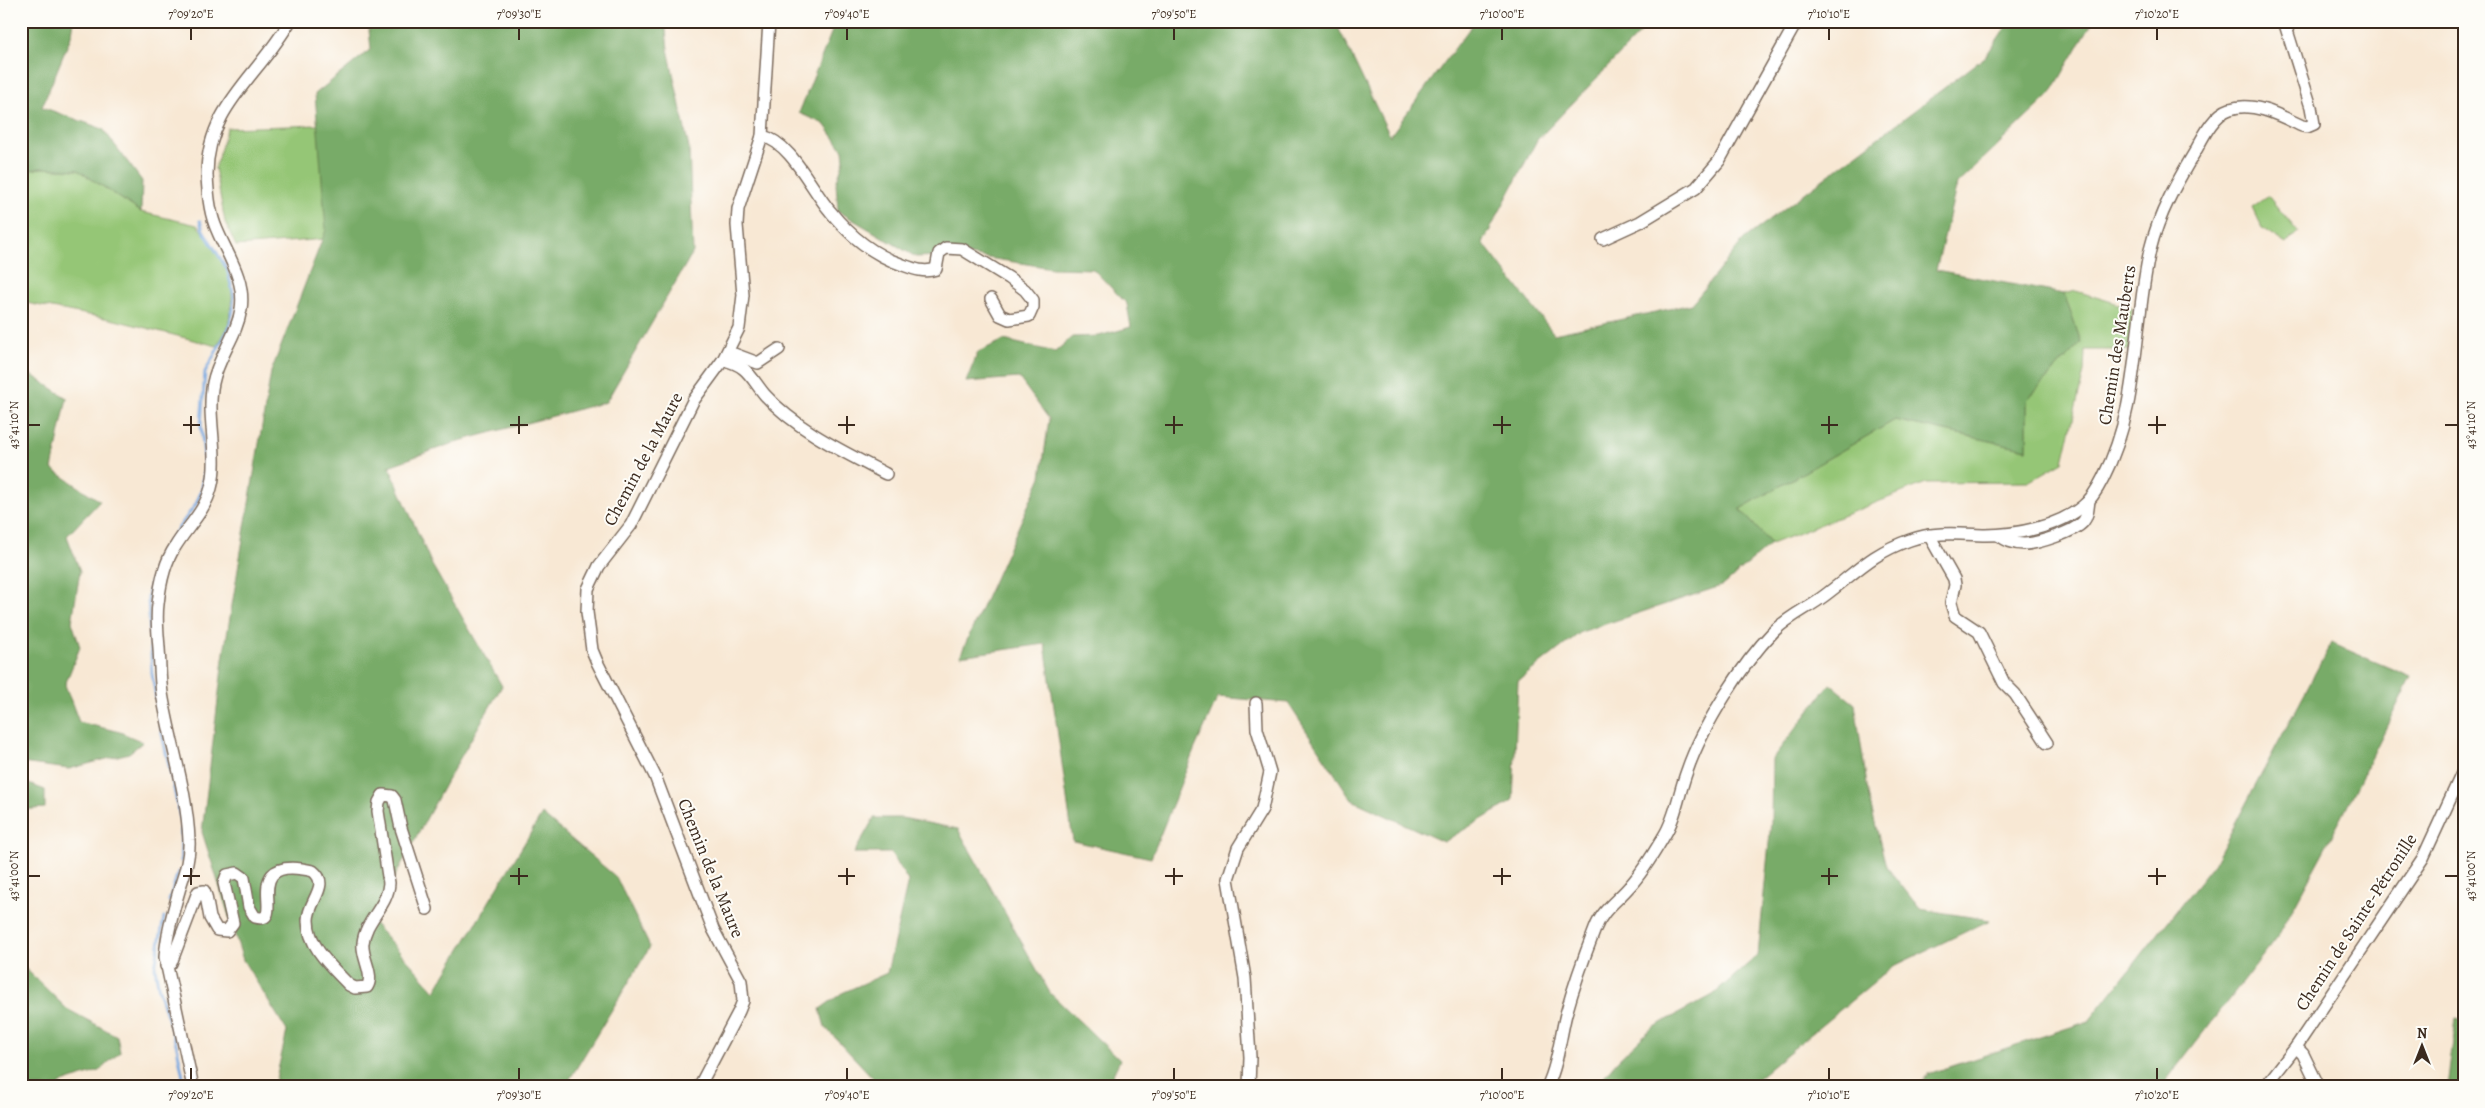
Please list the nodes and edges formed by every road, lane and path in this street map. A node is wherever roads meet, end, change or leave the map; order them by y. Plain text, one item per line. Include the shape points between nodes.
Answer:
1 (290, 21) edge
2 (769, 21) edge
3 (1797, 21) edge
4 (2284, 21) edge
5 (762, 136) junction
6 (1604, 239) dead end
7 (991, 299) dead end
8 (779, 349) dead end
9 (725, 355) junction
10 (886, 474) dead end
11 (1929, 535) junction
12 (1256, 703) dead end
13 (2047, 743) dead end
14 (2464, 769) edge
15 (427, 909) dead end
16 (166, 966) junction
17 (2296, 1047) junction
18 (193, 1087) edge
19 (699, 1087) edge
20 (1249, 1087) edge
21 (1547, 1087) edge
22 (2265, 1087) edge
23 (2320, 1087) edge

1 - 16 street via 226,106 214,129 208,157 208,189 213,218 239,279 242,306 212,384 212,486 200,511 174,548 157,606 162,693 180,776 190,847 167,938
2 - 5 street, Chemin de la Maure
3 - 6 street via 1719,161 1696,188 1640,222
4 - 11 street, Chemin des Mauberts via 2314,124 2302,126 2264,110 2230,108 2218,116 2200,142 2160,219 2147,268 2124,425 2102,479 2089,500 2056,521 2017,532
5 - 7 street via 772,138 785,150 830,212 869,249 886,259 927,272 936,269 939,253 946,248 962,249 1025,290 1034,300 1034,307 1029,316 1009,319 1000,315
5 - 9 street, Chemin de la Maure via 738,209 743,311 739,328
8 - 9 street via 758,363
9 - 10 street via 746,369 765,395 793,419 829,444
9 - 19 street, Chemin de la Maure via 693,401 631,525 599,566 588,589 587,604 588,627 597,662 655,776 713,928 741,981 743,1001
11 - 13 street via 1954,579 1952,603 1955,616 1979,632 2004,683 2015,694
11 - 21 street, Chemin des Mauberts via 1879,553 1823,597 1789,618 1775,630 1740,675 1693,756 1668,830 1632,885 1606,908 1596,924 1577,977
12 - 20 street via 1257,729 1270,772 1262,809 1238,848 1228,879 1245,978
14 - 17 street, Chemin de Sainte-Pétronille via 2423,858
15 - 16 street via 395,800 388,794 379,802 378,811 388,893 363,942 370,977 367,987 349,985 319,952 308,923 309,906 320,881 313,871 295,868 278,869 271,874 269,911 260,919 255,918 249,907 244,878 237,873 228,875 224,883 233,923 227,931 213,926 204,891 198,892 171,963
16 - 18 street
17 - 22 street, Chemin de Sainte-Pétronille
17 - 23 street

